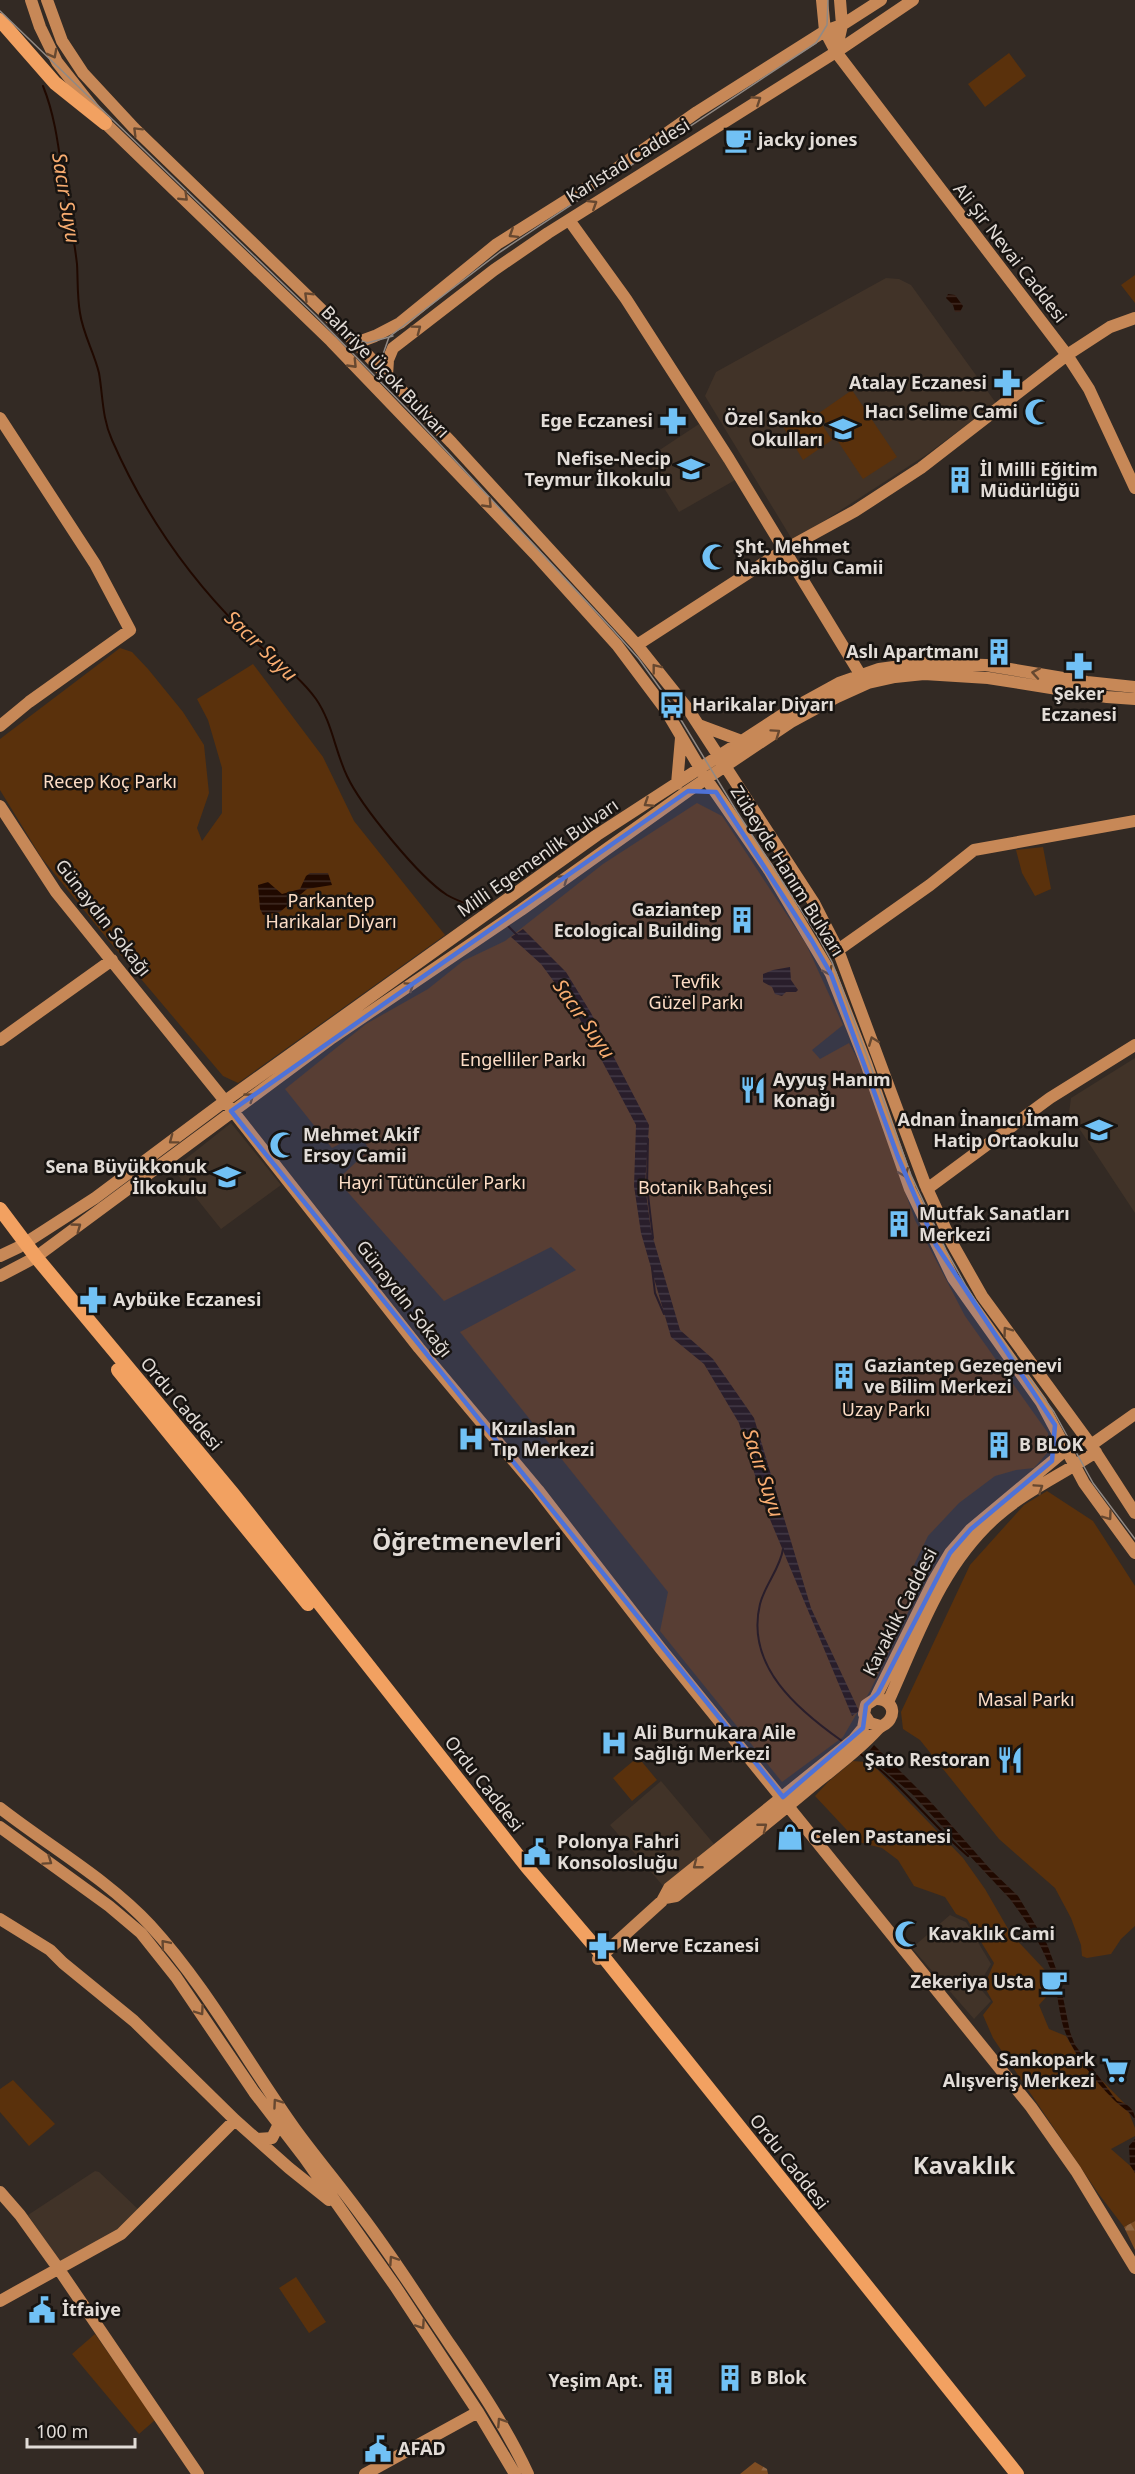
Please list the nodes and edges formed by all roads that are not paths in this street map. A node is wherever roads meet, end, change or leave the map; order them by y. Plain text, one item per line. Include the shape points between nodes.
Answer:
1 (31, 0) edge
2 (47, 0) edge
3 (822, 0) edge
4 (840, 0) edge
5 (881, 0) edge
6 (913, 0) edge
7 (0, 20) edge
8 (842, 25) junction
9 (825, 31) junction
10 (836, 52) junction
11 (105, 123) junction
12 (568, 220) junction
13 (1135, 318) edge
14 (356, 342) junction
15 (1067, 355) junction
16 (387, 375) junction
17 (0, 418) edge
18 (1135, 488) edge
19 (784, 550) junction
20 (637, 645) junction
21 (860, 675) junction
22 (1135, 687) edge
23 (1135, 699) edge
24 (699, 725) junction
25 (0, 726) edge
26 (681, 738) junction
27 (746, 746) junction
28 (723, 762) junction
29 (704, 775) junction
30 (683, 788) junction
31 (716, 792) junction
32 (743, 792) junction
33 (0, 806) edge
34 (1135, 821) edge
35 (838, 950) junction
36 (112, 960) junction
37 (0, 1040) edge
38 (1135, 1045) edge
39 (228, 1106) junction
40 (927, 1189) junction
41 (0, 1209) edge
42 (0, 1222) edge
43 (22, 1245) junction
44 (0, 1256) edge
45 (33, 1259) junction
46 (0, 1276) edge
47 (1135, 1414) edge
48 (1055, 1425) junction
49 (1091, 1445) junction
50 (1066, 1449) junction
51 (1052, 1461) junction
52 (1075, 1466) junction
53 (1059, 1474) junction
54 (1084, 1483) junction
55 (1135, 1513) edge
56 (1135, 1553) edge
57 (875, 1699) junction
58 (888, 1702) junction
59 (865, 1717) junction
60 (880, 1726) junction
61 (786, 1802) junction
62 (0, 1808) edge
63 (0, 1827) edge
64 (0, 1919) edge
65 (600, 1957) junction
66 (235, 2120) junction
67 (279, 2124) junction
68 (257, 2139) junction
69 (300, 2144) junction
70 (273, 2154) junction
71 (0, 2192) edge
72 (340, 2208) junction
73 (58, 2268) junction
74 (1135, 2268) edge
75 (0, 2301) edge
76 (478, 2412) junction
77 (198, 2474) edge
78 (365, 2474) edge
79 (514, 2474) edge
80 (528, 2474) edge
81 (1010, 2474) edge
82 (1017, 2474) edge

1 -> 11 street, Bahriye Üçok Bulvarı via 57,62
14 -> 2 street, Bahriye Üçok Bulvarı via 89,81 71,57
3 - 9 street
4 - 8 street
5 - 8 street, Karlstad Caddesi
6 - 10 street, Karlstad Caddesi
7 - 11 main road via 55,83
8 - 9 street, Karlstad Caddesi
8 - 10 street
9 - 10 street, Ali Şir Nevai Caddesi
9 -> 14 street, Karlstad Caddesi via 497,244 400,323
12 -> 10 street, Karlstad Caddesi
10 - 15 street, Ali Şir Nevai Caddesi
11 -> 26 street, Bahriye Üçok Bulvarı via 335,345 535,554 618,645
16 -> 12 street, Karlstad Caddesi via 393,348 494,270
12 - 19 street via 626,299
13 - 15 street via 1110,327
14 - 16 street, Bahriye Üçok Bulvarı
15 - 18 street, Ali Şir Nevai Caddesi via 1089,390
15 - 19 street via 921,468 855,511
16 - 20 street, Bahriye Üçok Bulvarı
17 - 25 street via 95,564 130,630
19 - 20 street
19 - 21 street
24 -> 20 street, Bahriye Üçok Bulvarı
22 -> 21 street, Milli Egemenlik Bulvarı via 986,665 923,663
21 - 27 street, Milli Egemenlik Bulvarı via 788,711
27 -> 23 street, Milli Egemenlik Bulvarı via 868,683 895,677 924,674 988,678
24 - 27 street
24 - 28 street, Bahriye Üçok Bulvarı
26 - 29 street, Bahriye Üçok Bulvarı
26 - 30 street
27 - 28 street, Milli Egemenlik Bulvarı
27 - 32 street via 740,768
28 - 29 street, Milli Egemenlik Bulvarı
28 - 32 street, Zübeyde Hanım Bulvarı
29 - 30 street, Milli Egemenlik Bulvarı
29 - 31 street, Zübeyde Hanım Bulvarı
30 - 31 street
39 -> 30 street, Milli Egemenlik Bulvarı via 516,913
30 -> 39 street, Milli Egemenlik Bulvarı via 597,835
31 -> 48 street, Zübeyde Hanım Bulvarı via 769,870 831,974 910,1189 953,1278
32 - 35 street, Zübeyde Hanım Bulvarı via 814,903
33 - 36 street, Günaydın Sokağı via 56,892
34 - 35 street via 974,850
40 -> 35 street, Zübeyde Hanım Bulvarı
36 - 37 street
36 - 39 street, Günaydın Sokağı
38 - 40 street via 1050,1098
39 -> 43 street, Milli Egemenlik Bulvarı
45 -> 39 street, Milli Egemenlik Bulvarı
39 - 61 street, Günaydın Sokağı
49 -> 40 street, Zübeyde Hanım Bulvarı via 982,1296
41 - 43 main road
42 - 43 main road
43 - 44 street, Milli Egemenlik Bulvarı
43 - 45 main road, Ordu Caddesi
45 - 46 street, Milli Egemenlik Bulvarı
45 - 65 main road, Ordu Caddesi via 234,1495
47 - 49 street
48 - 50 street, Zübeyde Hanım Bulvarı
48 - 51 street
49 - 50 street, Kavaklık Caddesi
49 - 52 street, Kavaklık Caddesi
49 - 55 street, Zübeyde Hanım Bulvarı
50 - 51 street, Kavaklık Caddesi
50 - 52 street, Zübeyde Hanım Bulvarı
51 - 57 street, Kavaklık Caddesi via 971,1529 950,1553
52 - 53 street, Kavaklık Caddesi
52 - 54 street, Zübeyde Hanım Bulvarı
53 - 54 street
58 -> 53 street, Kavaklık Caddesi via 937,1591 957,1558 998,1516
54 -> 56 street, Zübeyde Hanım Bulvarı
57 - 58 street
57 - 59 street via 866,1705
58 - 60 street via 891,1719
59 - 60 street
59 - 61 street via 863,1728 853,1740
60 - 61 street via 858,1750
61 - 65 street via 676,1896 665,1898
61 - 74 street, Günaydın Sokağı via 1031,2107 1076,2171
69 -> 62 street via 215,2010 150,1925 112,1890
63 -> 67 street via 141,1933
64 - 66 street via 50,1950 134,2021
65 - 81 main road, Ordu Caddesi via 813,2233
65 - 82 main road, Ordu Caddesi
66 - 68 street
66 - 73 street via 120,2234
67 - 68 street via 272,2138
67 - 69 street
68 - 70 street
69 - 70 street
69 - 72 street
80 -> 69 street via 507,2432 362,2216
70 - 72 street
71 - 73 street
72 -> 76 street
73 - 75 street
73 - 77 street
76 - 78 street
76 - 79 street

